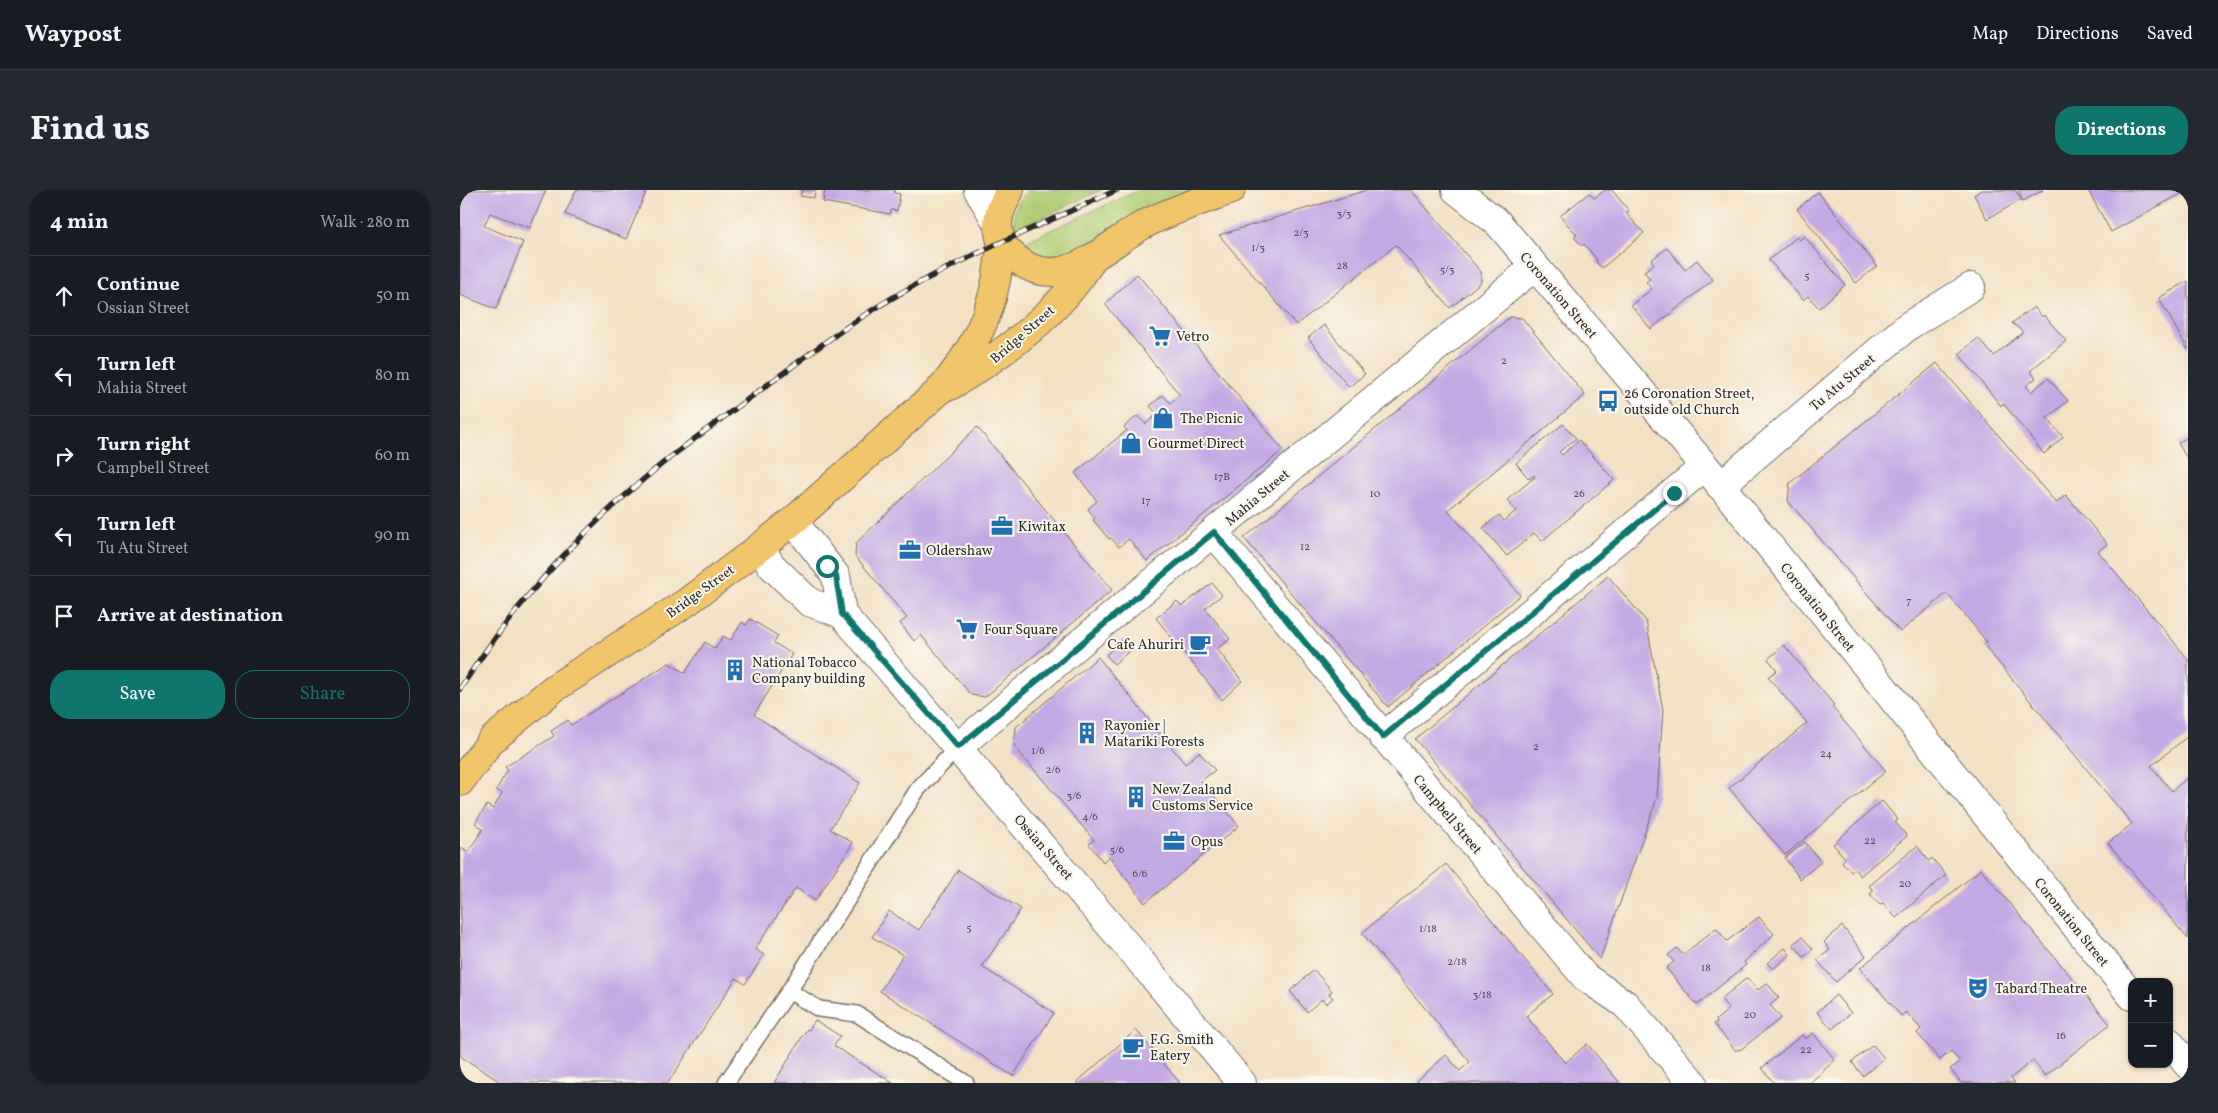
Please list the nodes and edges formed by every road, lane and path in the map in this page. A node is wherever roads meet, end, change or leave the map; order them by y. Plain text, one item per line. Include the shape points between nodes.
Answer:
1 (978, 190) edge
2 (1010, 190) edge
3 (1231, 190) edge
4 (1456, 190) edge
5 (1483, 190) edge
6 (1498, 223) junction
7 (999, 233) junction
8 (1093, 258) junction
9 (1534, 267) junction
10 (1971, 287) dead end
11 (937, 394) junction
12 (1712, 476) junction
13 (792, 521) junction
14 (1214, 532) junction
15 (760, 547) junction
16 (842, 614) junction
17 (1383, 737) junction
18 (958, 747) junction
19 (460, 782) edge
20 (789, 991) junction
21 (2128, 991) edge
22 (2173, 1047) edge
23 (2188, 1065) edge
24 (1689, 1082) edge
25 (726, 1083) edge
26 (966, 1083) edge
27 (1242, 1083) edge

1 - 7 street
2 - 7 highway, Bridge Street via 1002,206
3 - 8 highway, Bridge Street via 1164,214
4 - 6 street, Coronation Street
5 - 6 street, Coronation Street
6 - 9 street, Coronation Street
7 - 8 highway, Bridge Street via 1011,254 1037,269 1066,270
7 - 11 highway, Bridge Street via 993,299 984,325 961,365
8 - 11 highway, Bridge Street via 1072,289 1011,345
9 - 12 street, Coronation Street
9 - 14 street, Mahia Street
10 - 12 street, Tu Atu Street via 1908,326
11 - 13 highway, Bridge Street
12 - 17 street, Tu Atu Street
12 - 21 street, Coronation Street
13 - 15 highway, Bridge Street
13 - 16 street via 836,576
14 - 17 street, Campbell Street
14 - 18 street, Mahia Street
15 - 16 street, Ossian Street via 771,565 810,602
15 - 19 highway, Bridge Street via 687,602 553,689 492,740
16 - 18 street, Ossian Street
17 - 24 street, Campbell Street via 1585,977 1625,1004
18 - 20 lane via 918,789
18 - 27 street, Ossian Street
20 - 25 lane
20 - 26 lane via 819,1009 857,1014
22 - 23 street

